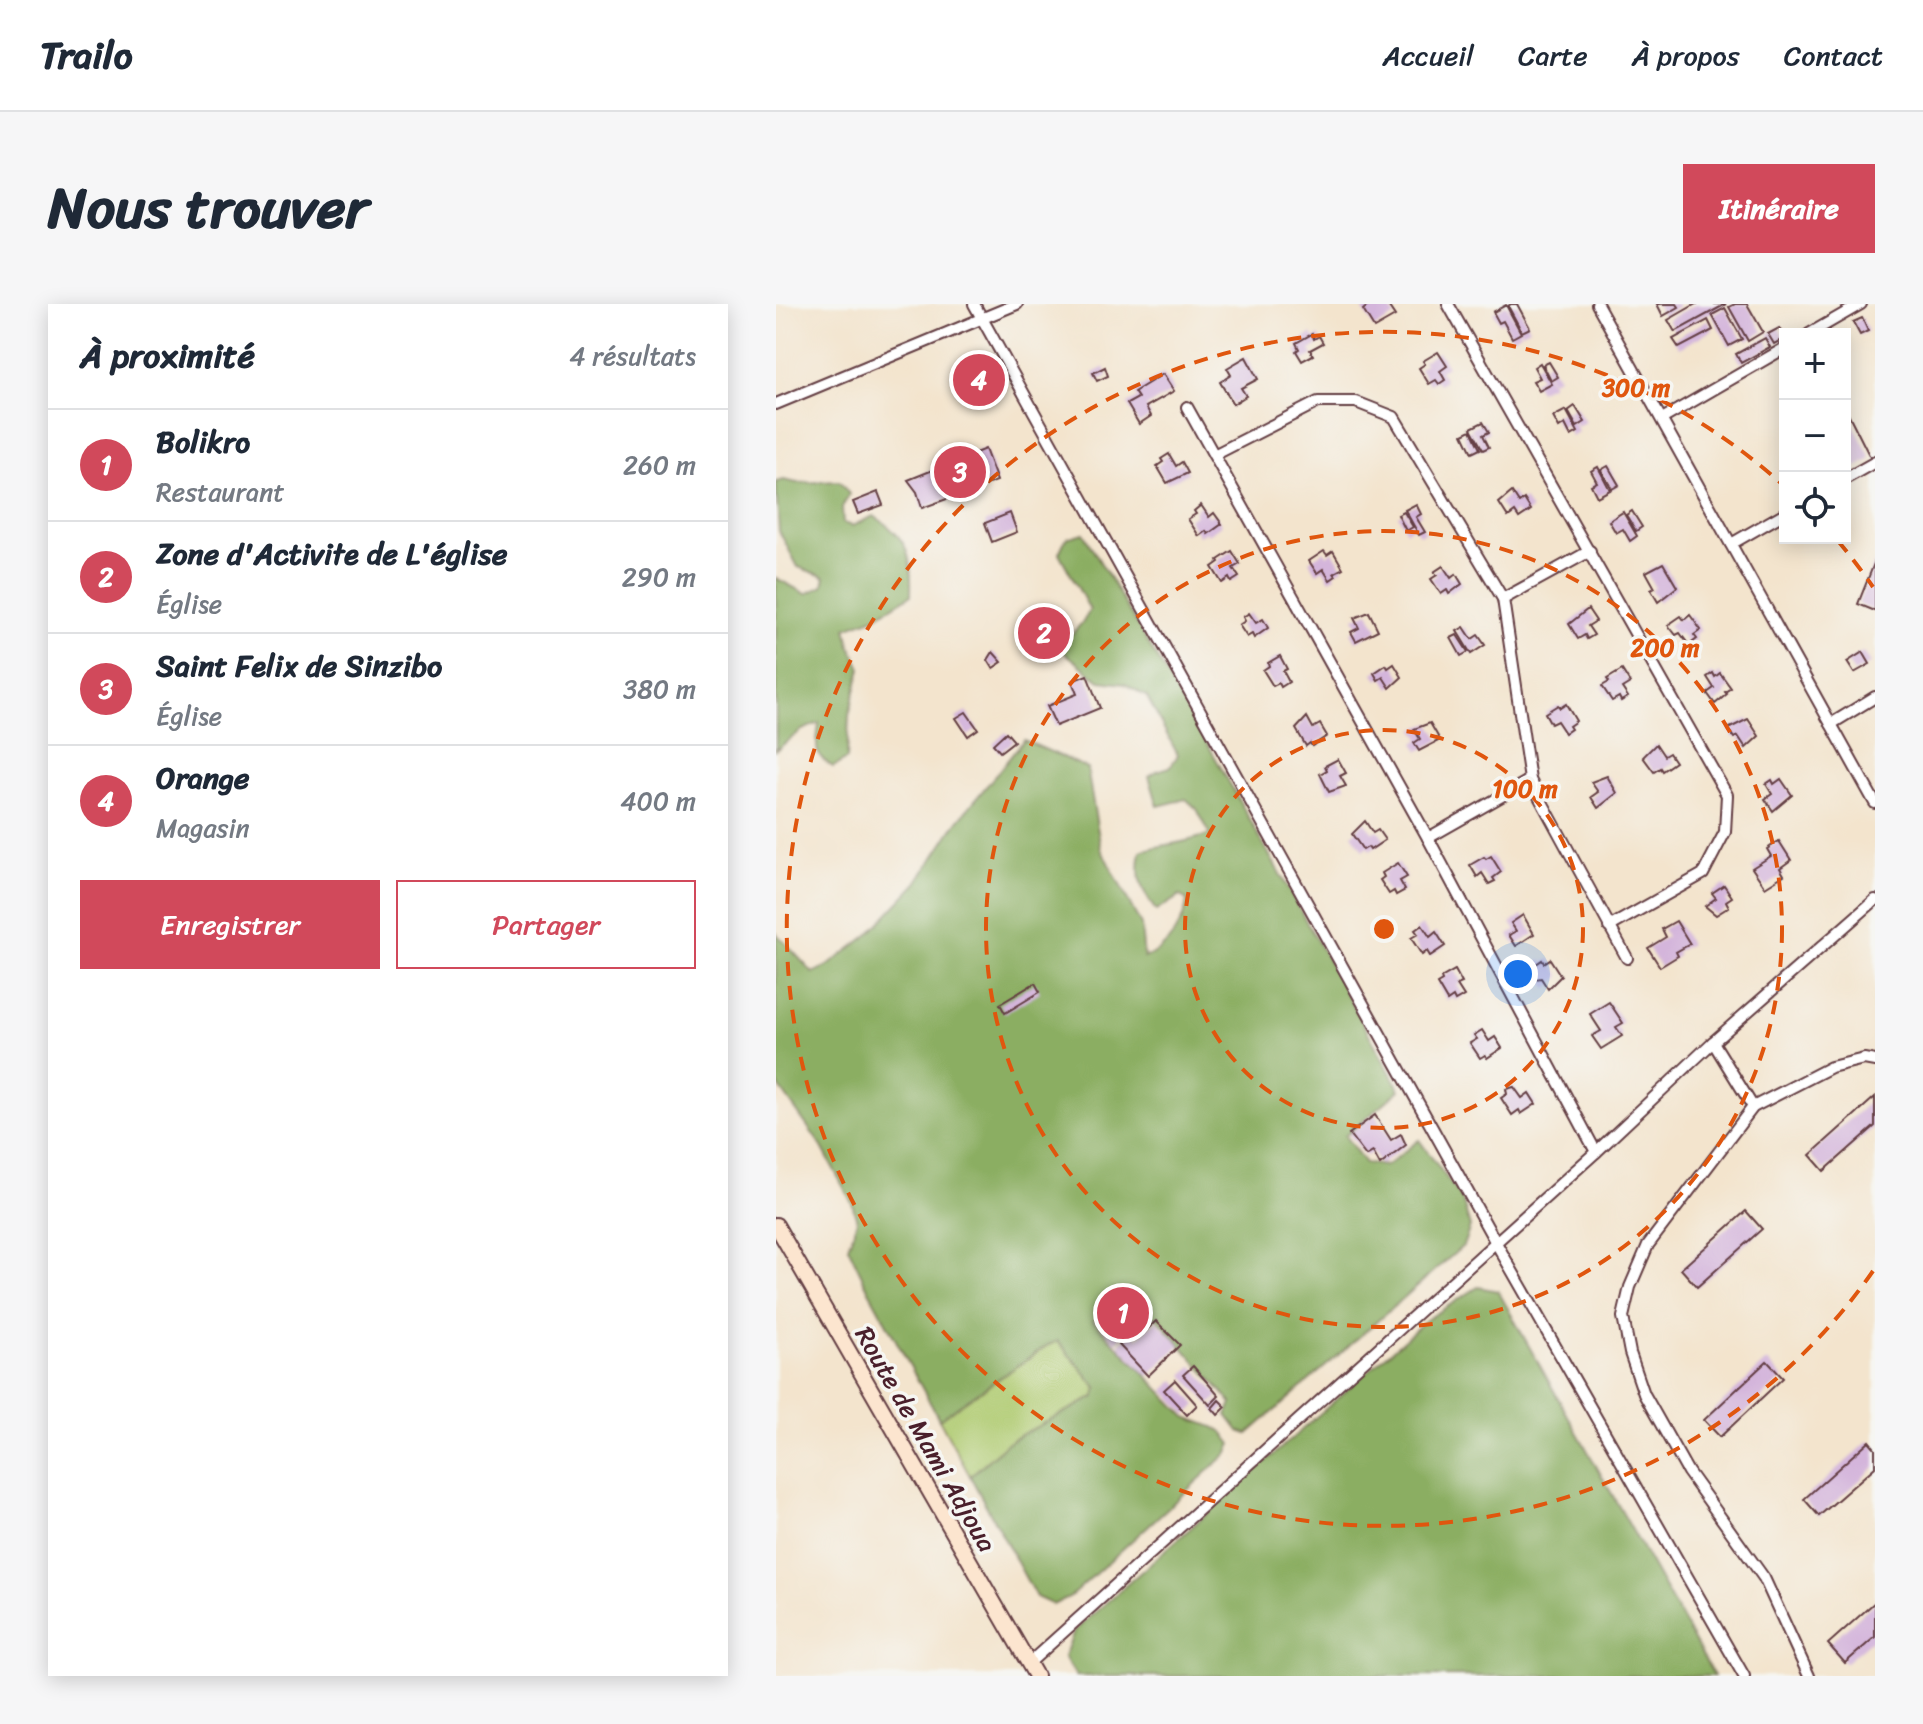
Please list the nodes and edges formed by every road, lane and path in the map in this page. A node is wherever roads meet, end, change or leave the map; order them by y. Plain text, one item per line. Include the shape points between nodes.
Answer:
1 (974, 304) edge
2 (1017, 304) edge
3 (1448, 304) edge
4 (1597, 304) edge
5 (1861, 304) edge
6 (982, 318) junction
7 (1819, 328) edge
8 (1779, 351) edge
9 (776, 404) edge
10 (1187, 407) dead end
11 (1662, 419) junction
12 (1214, 455) junction
13 (1875, 462) edge
14 (1851, 476) edge
15 (1779, 516) edge
16 (1731, 544) junction
17 (1590, 551) junction
18 (1503, 599) junction
19 (1875, 697) edge
20 (1831, 724) junction
21 (1530, 780) junction
22 (1875, 803) edge
23 (1428, 838) junction
24 (1875, 900) edge
25 (1609, 927) junction
26 (1627, 958) dead end
27 (1713, 1042) junction
28 (1875, 1061) edge
29 (1753, 1107) junction
30 (1596, 1152) junction
31 (776, 1225) edge
32 (1495, 1241) junction
33 (1032, 1670) edge
34 (1744, 1676) edge
35 (1809, 1676) edge

1 - 6 street
2 - 6 street
3 - 17 street
4 - 11 street
5 - 7 street
6 - 9 street
6 - 32 street
8 - 11 street
10 - 12 street
11 - 16 street
12 - 18 street via 1318,402 1356,402 1394,417
12 - 23 street
13 - 14 street
15 - 16 street
16 - 20 street
17 - 18 street
17 - 25 street via 1727,795 1725,832 1703,874
18 - 21 street
19 - 20 street
20 - 22 street
21 - 23 street
21 - 25 street
23 - 30 street
24 - 27 street
25 - 26 street
27 - 29 street
27 - 30 street
28 - 29 street via 1831,1067
29 - 35 street via 1648,1245 1623,1317 1644,1394 1688,1472 1764,1578
30 - 32 street
31 - 33 street, Route de Mami Adjoua
32 - 33 street
32 - 34 street

